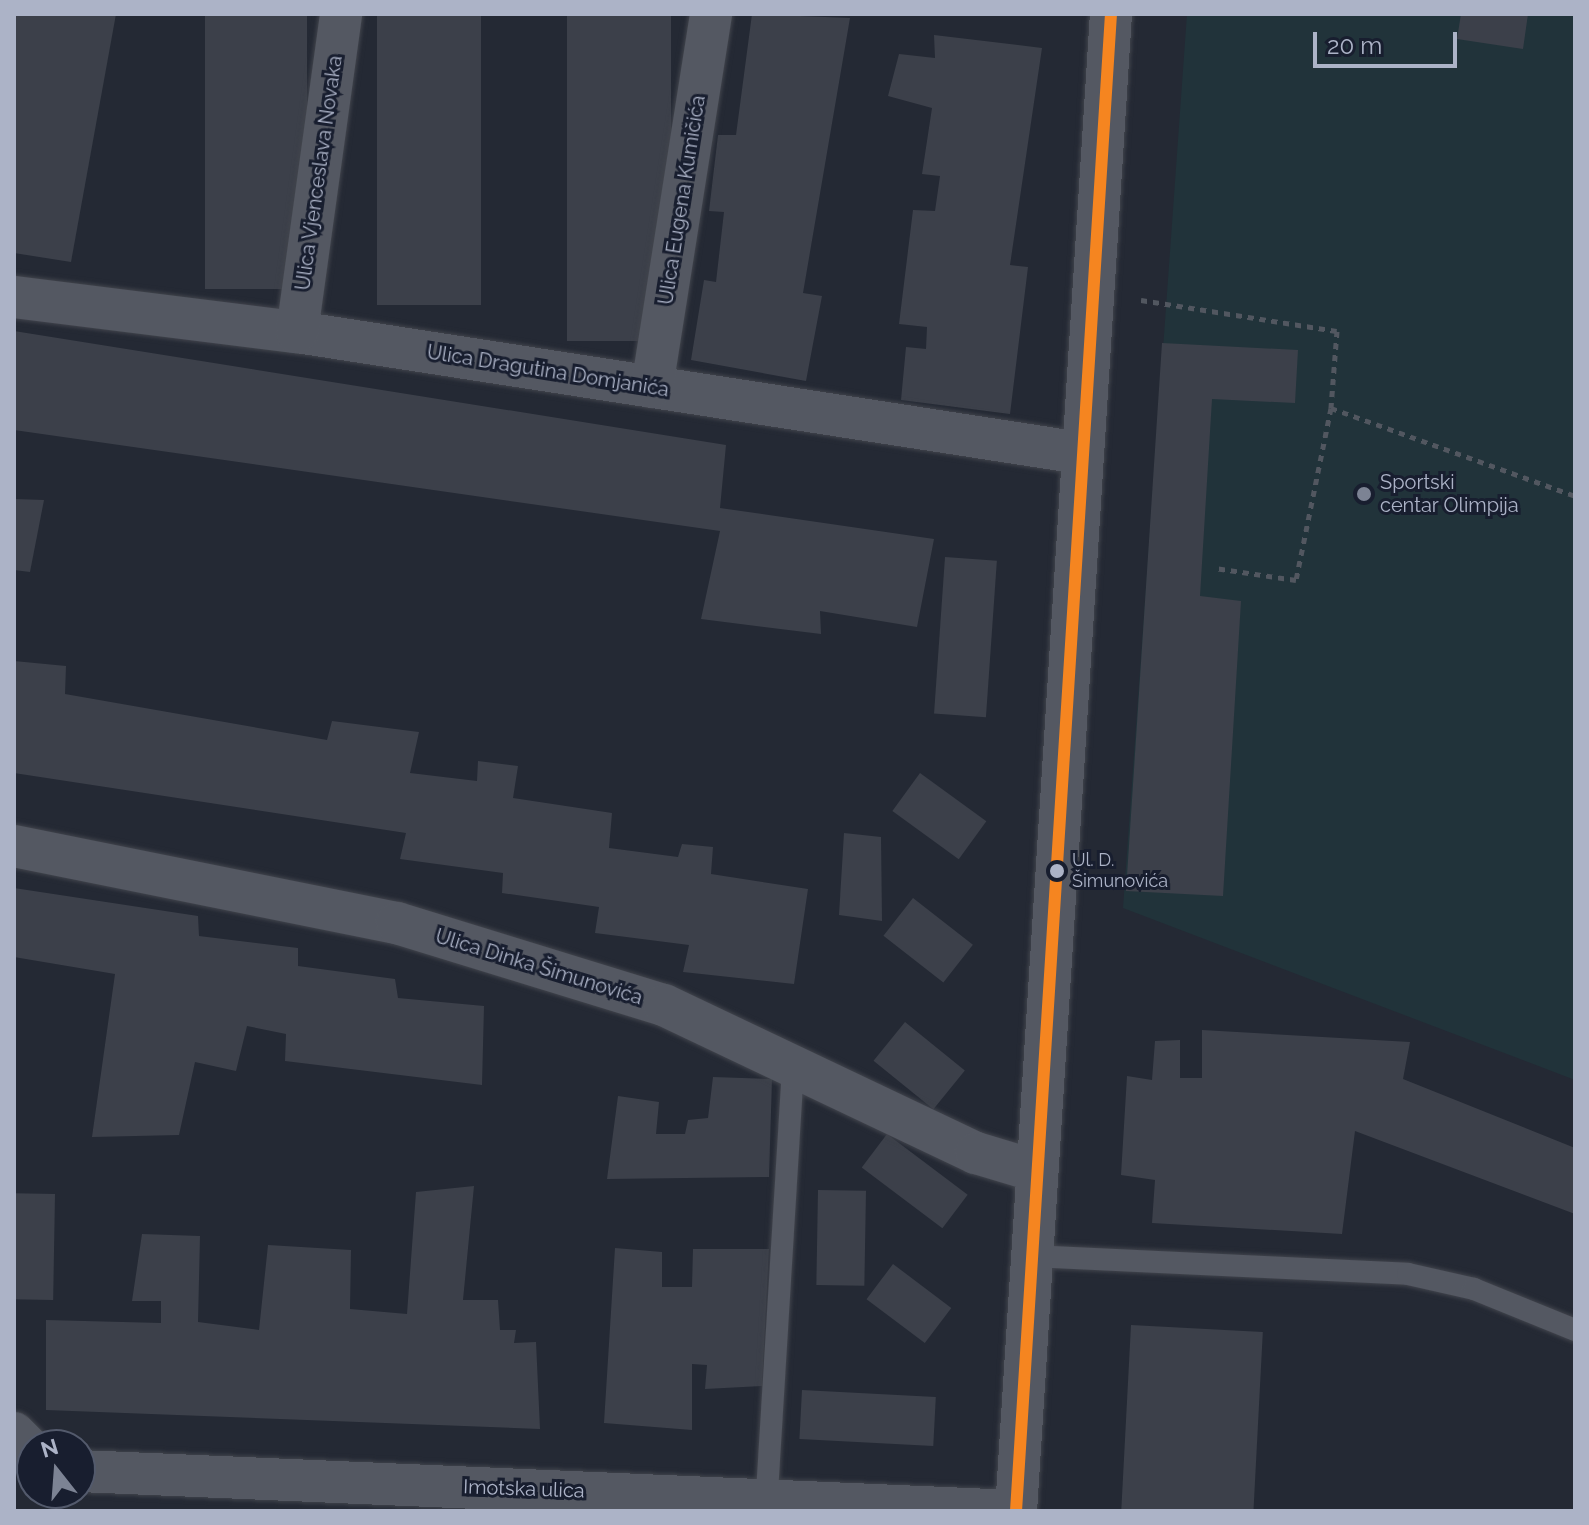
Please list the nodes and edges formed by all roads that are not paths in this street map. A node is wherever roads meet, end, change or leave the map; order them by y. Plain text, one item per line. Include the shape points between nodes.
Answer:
1 (341, 14) edge
2 (711, 14) edge
3 (1111, 14) edge
4 (14, 297) edge
5 (297, 332) junction
6 (652, 387) junction
7 (1080, 453) junction
8 (14, 846) edge
9 (793, 1067) junction
10 (1036, 1171) junction
11 (1031, 1256) junction
12 (1575, 1330) edge
13 (96, 1472) edge
14 (767, 1505) edge
15 (1016, 1511) edge

1 - 5 street, Ulica Vjenceslava Novaka
2 - 6 street, Ulica Eugena Kumičića
3 - 7 street
4 - 5 street, Ulica Dragutina Domjanića
5 - 6 street, Ulica Dragutina Domjanića
6 - 7 street, Ulica Dragutina Domjanića
7 - 10 street
8 - 9 street, Ulica Dinka Šimunovića via 397,923 664,1005
9 - 10 street, Ulica Dinka Šimunovića via 976,1153
9 - 14 lane
10 - 11 street
11 - 12 lane via 1408,1274 1474,1289
11 - 15 street
13 - 14 street, Imotska ulica
14 - 15 street, Imotska ulica

